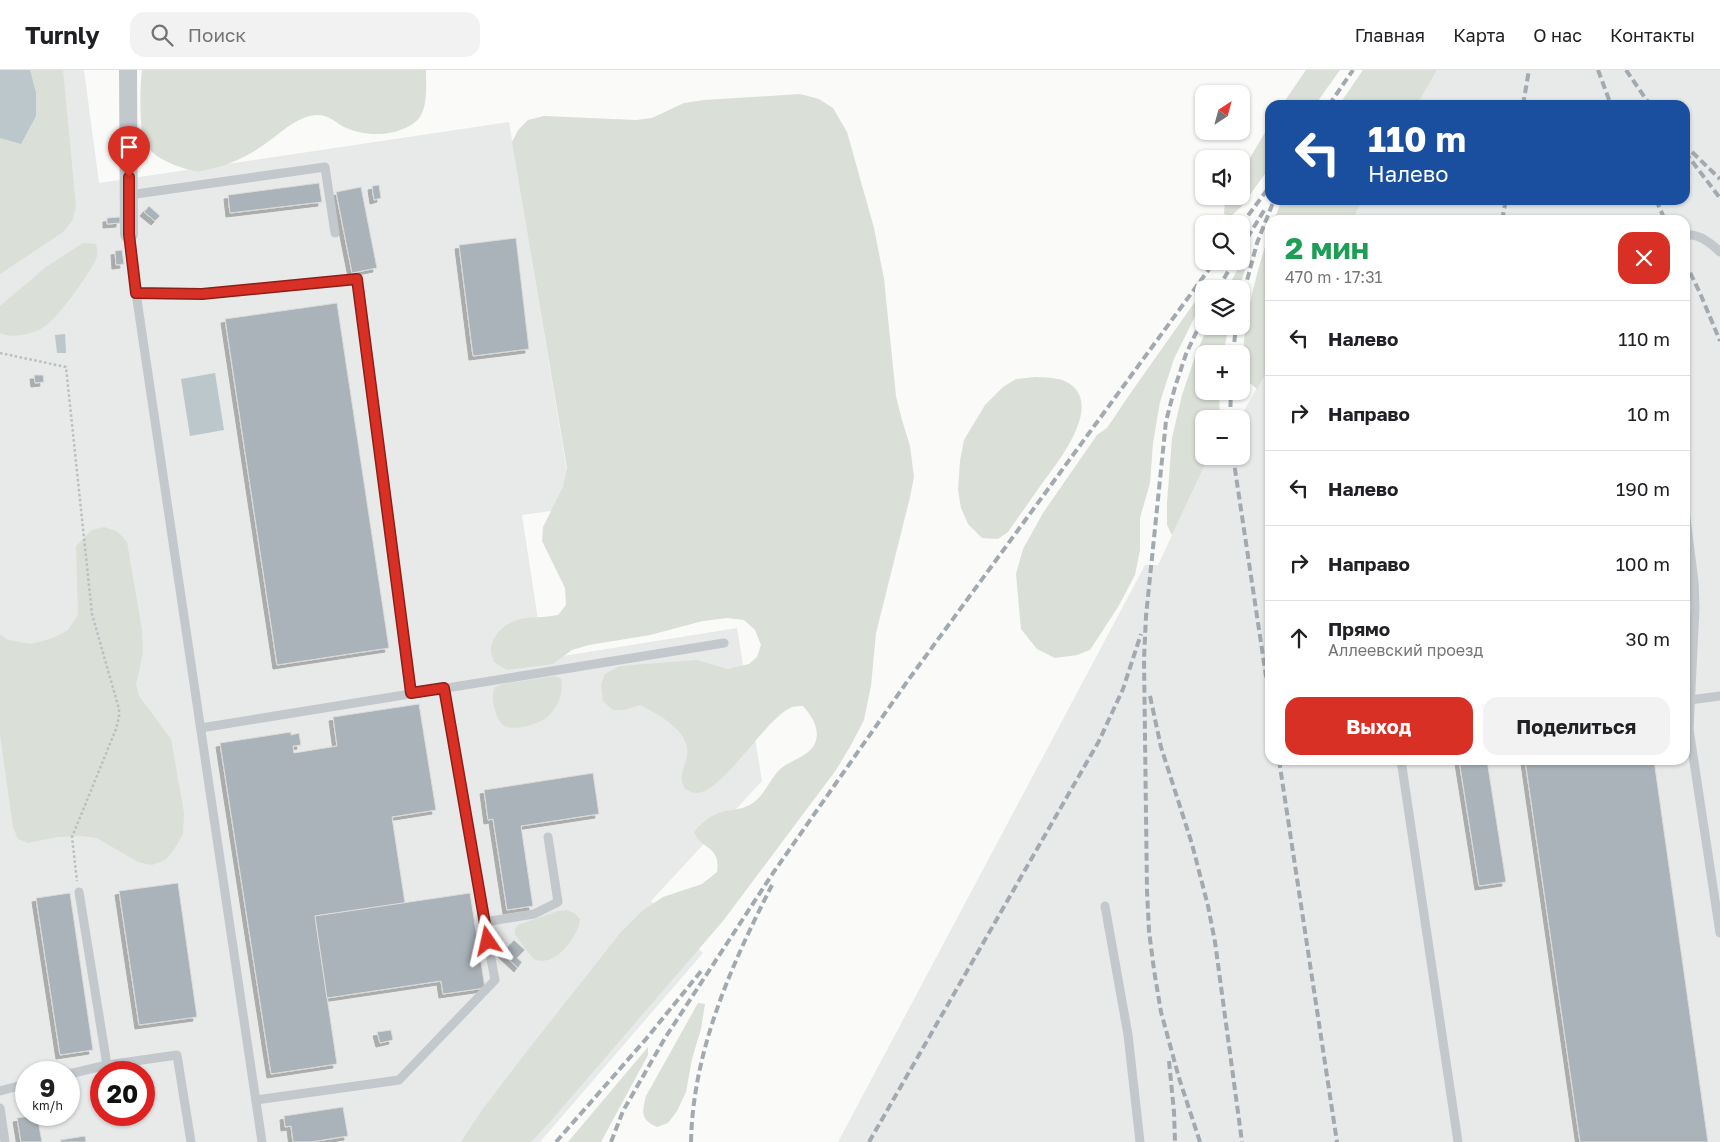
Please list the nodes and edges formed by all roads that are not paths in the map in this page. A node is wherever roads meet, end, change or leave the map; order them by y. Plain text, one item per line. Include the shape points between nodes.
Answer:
1 (128, 70) edge
2 (129, 195) junction
3 (334, 233) dead end
4 (129, 234) joint
5 (1690, 234) edge
6 (1720, 252) edge
7 (136, 293) junction
8 (1690, 550) edge
9 (724, 643) dead end
10 (444, 688) junction
11 (411, 693) junction
12 (1720, 696) edge
13 (1690, 700) joint
14 (201, 728) junction
15 (1690, 736) edge
16 (1402, 765) edge
17 (548, 837) dead end
18 (78, 892) road end
19 (1105, 906) dead end
20 (484, 922) junction
21 (1720, 933) edge
22 (106, 1061) edge
23 (135, 1061) edge
24 (15, 1087) edge
25 (0, 1091) edge
26 (256, 1100) junction
27 (0, 1108) edge
28 (5, 1142) edge
29 (191, 1142) edge
30 (262, 1142) edge
31 (1140, 1142) edge
32 (1458, 1142) edge

1 - 2 street
2 - 3 lane via 325,167
2 - 4 street
4 - 7 lane
5 - 6 lane via 1704,238
7 - 11 lane via 202,294 357,279
7 - 14 lane
8 - 13 lane via 1695,608
9 - 10 lane
10 - 11 lane
10 - 20 lane
11 - 14 lane
12 - 13 lane
14 - 26 lane
15 - 21 lane
16 - 32 lane
17 - 20 lane via 558,902 534,914
18 - 22 lane
19 - 31 lane via 1128,1035
20 - 26 lane via 496,980 399,1080
23 - 29 lane via 177,1055
24 - 25 lane
26 - 30 lane
27 - 28 lane

